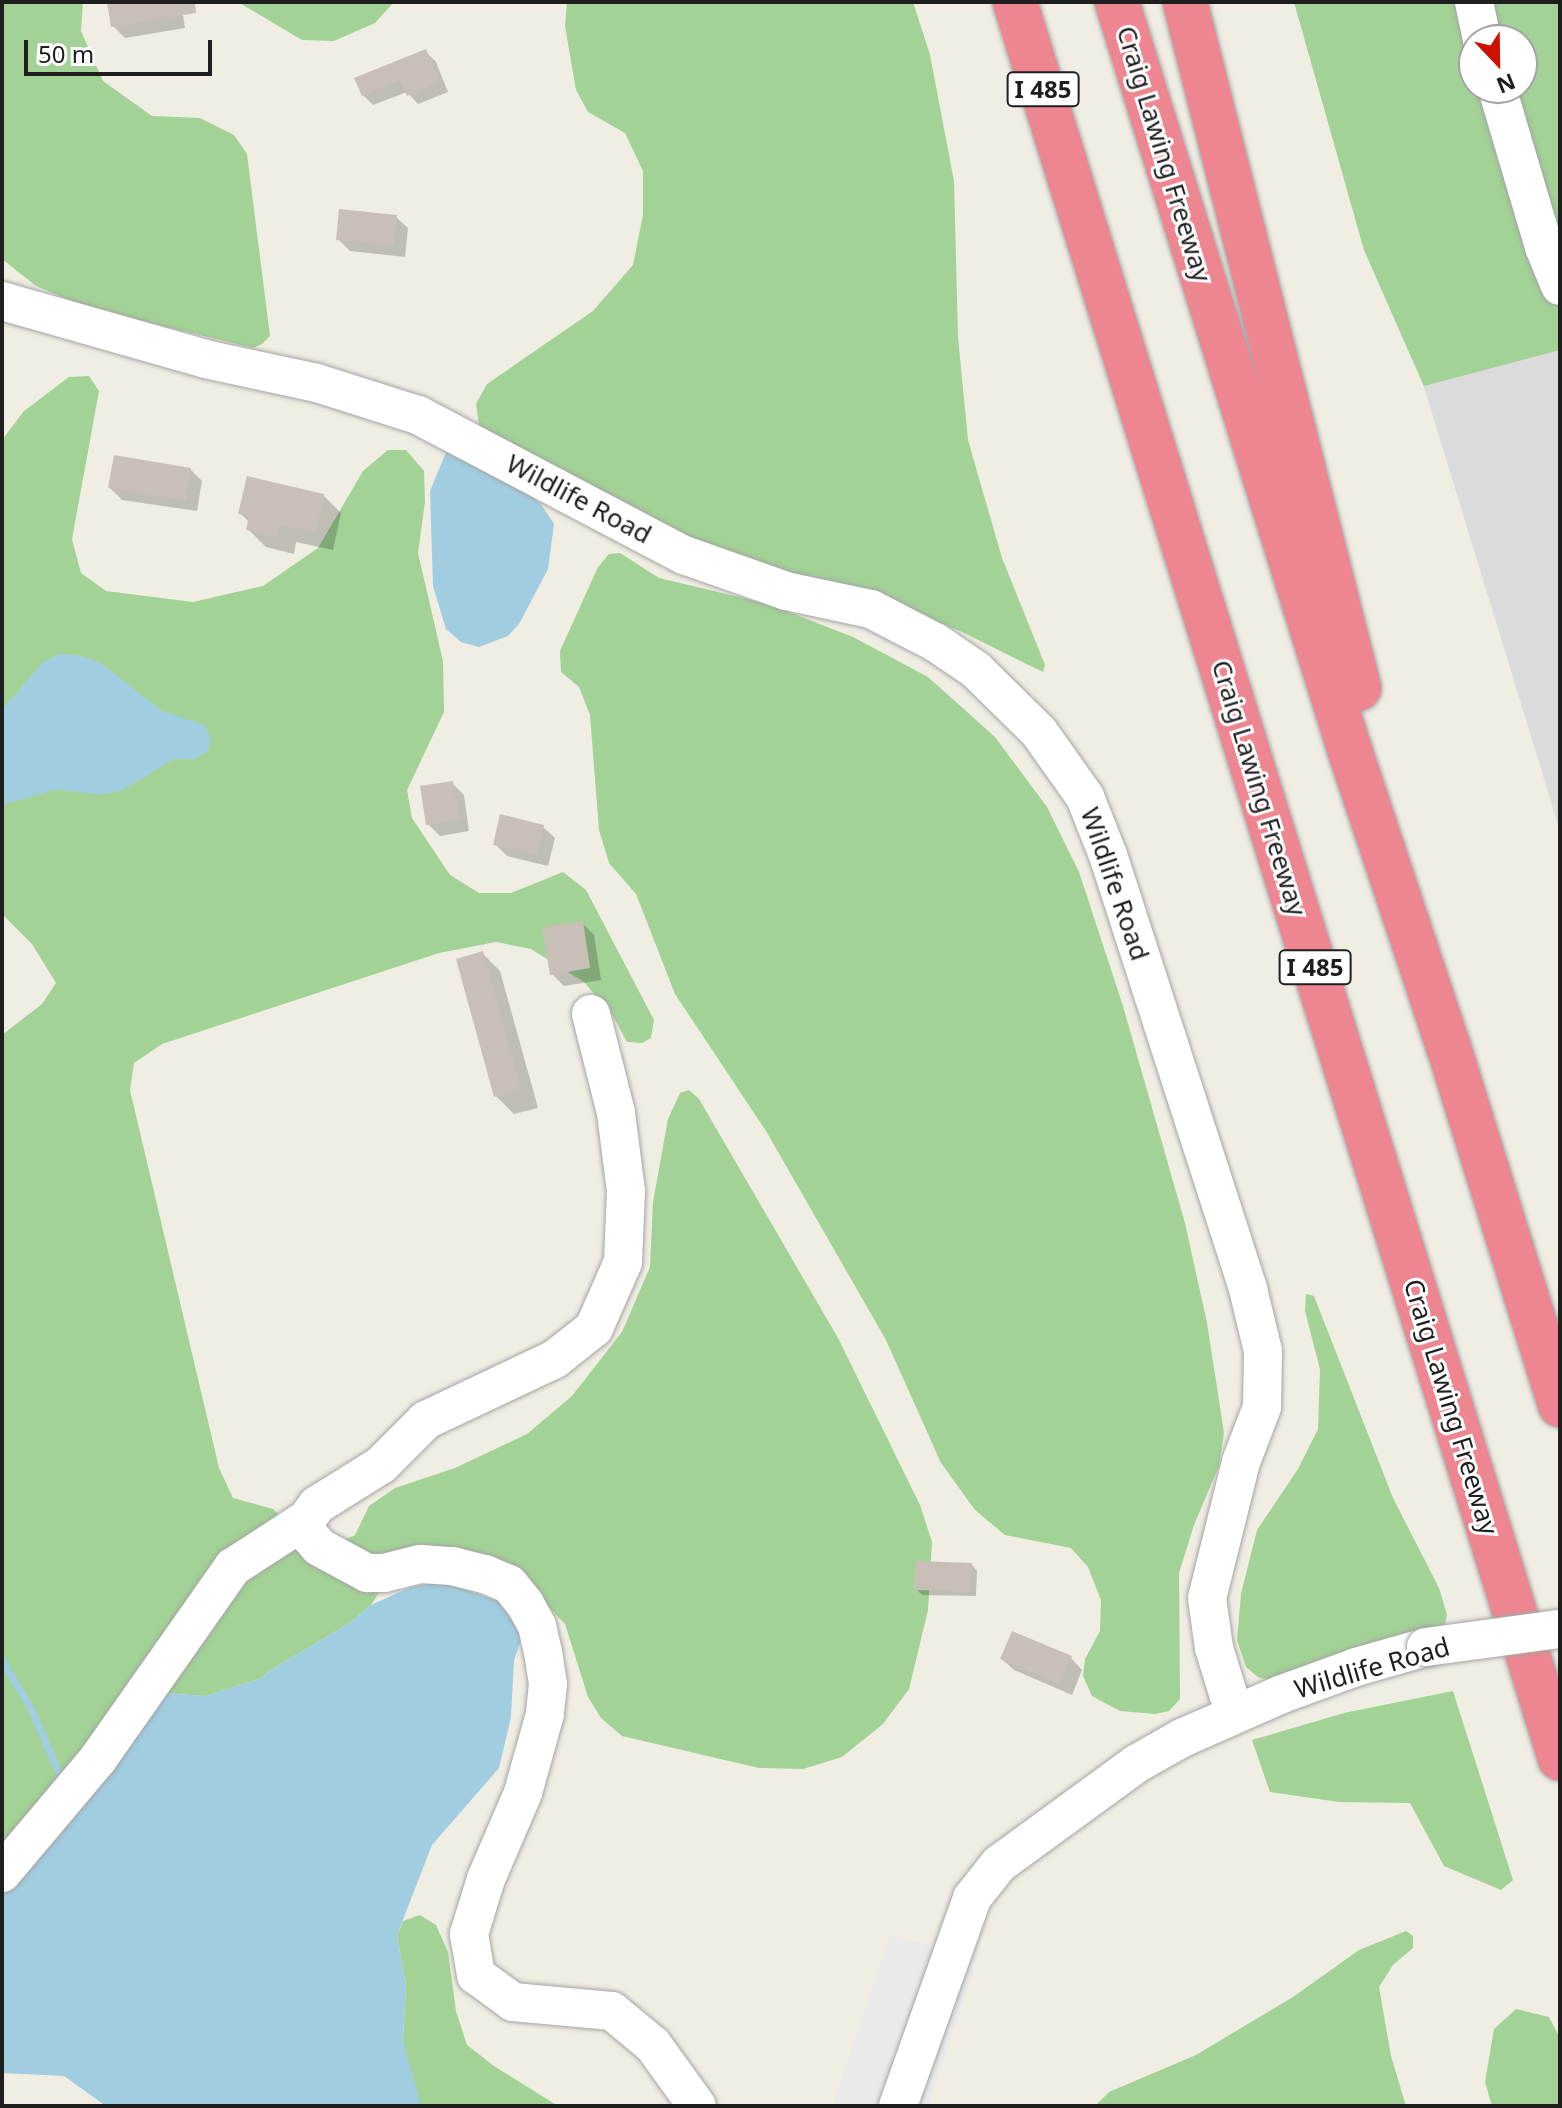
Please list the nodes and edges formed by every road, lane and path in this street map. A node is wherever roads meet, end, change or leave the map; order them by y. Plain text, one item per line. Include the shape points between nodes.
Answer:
1 (1015, 2) edge
2 (1117, 2) edge
3 (1185, 2) edge
4 (1474, 2) edge
5 (1479, 24) edge
6 (1502, 104) edge
7 (2, 280) edge
8 (1560, 286) edge
9 (2, 301) edge
10 (62, 318) junction
11 (591, 1014) dead end
12 (1449, 1048) junction
13 (1560, 1405) edge
14 (307, 1519) junction
15 (1560, 1629) edge
16 (1234, 1713) junction
17 (1560, 1758) edge
18 (2, 1873) edge
19 (697, 2106) edge
20 (898, 2106) edge

1 - 17 highway, Craig Lawing Freeway / I 485
2 - 12 highway, Craig Lawing Freeway via 1350,751
3 - 12 highway
4 - 5 street
6 - 8 street
7 - 10 street
9 - 10 street, Wildlife Road
10 - 16 street, Wildlife Road via 205,359 317,383 418,415 684,555 786,591 871,609 976,670 1039,732 1085,797 1108,855 1248,1289 1263,1351 1262,1407 1241,1462 1207,1598 1214,1648
11 - 14 street via 616,1113 626,1191 623,1262 594,1328 555,1359 426,1420 381,1465 317,1505
12 - 13 highway, Craig Lawing Freeway
14 - 18 street via 233,1567 98,1759
14 - 19 street via 307,1533 319,1547 367,1573 421,1564 452,1566 509,1584 525,1604 543,1652 545,1714 523,1793 469,1934 476,1975 513,2002 612,2011 653,2045
15 - 16 street, Wildlife Road, bridge via 1426,1647
16 - 20 street, Wildlife Road via 1136,1764 999,1864 972,1898

